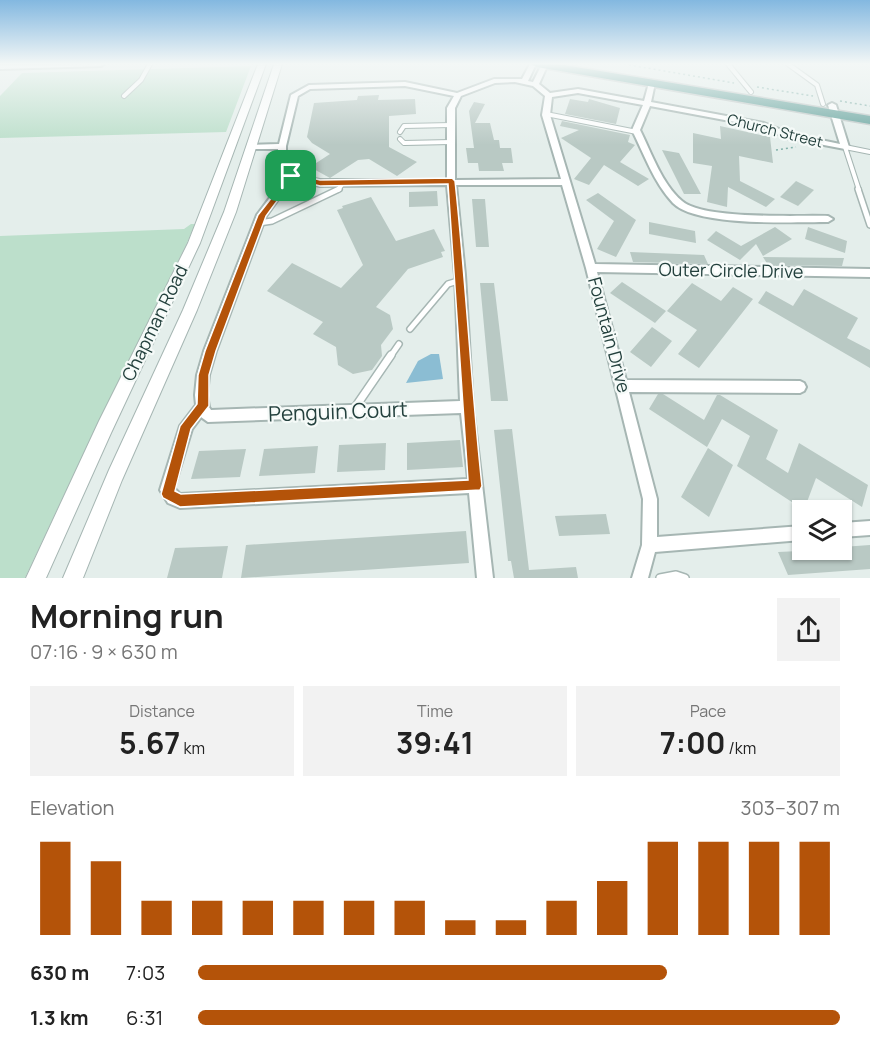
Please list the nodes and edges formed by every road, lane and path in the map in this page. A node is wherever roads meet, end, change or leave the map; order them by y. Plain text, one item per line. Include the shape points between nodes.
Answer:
1 (129, 91) edge
2 (252, 91) edge
3 (270, 91) edge
4 (302, 91) edge
5 (439, 91) edge
6 (468, 91) edge
7 (543, 91) edge
8 (572, 91) edge
9 (583, 91) edge
10 (650, 91) edge
11 (709, 91) edge
12 (745, 91) edge
13 (820, 91) edge
14 (751, 92) joint
15 (458, 95) junction
16 (549, 95) junction
17 (124, 96) dead end
18 (647, 104) junction
19 (830, 108) junction
20 (870, 112) edge
21 (546, 114) junction
22 (870, 120) edge
23 (451, 125) junction
24 (400, 132) dead end
25 (637, 132) junction
26 (400, 139) dead end
27 (451, 142) junction
28 (282, 146) junction
29 (252, 147) junction
30 (845, 147) junction
31 (870, 152) edge
32 (291, 176) junction
33 (452, 181) junction
34 (566, 182) junction
35 (343, 183) junction
36 (828, 219) dead end
37 (259, 223) junction
38 (870, 225) edge
39 (591, 268) junction
40 (870, 273) edge
41 (460, 280) junction
42 (410, 329) dead end
43 (399, 344) dead end
44 (623, 386) junction
45 (800, 387) dead end
46 (467, 407) junction
47 (206, 411) junction
48 (353, 411) junction
49 (475, 486) junction
50 (870, 528) edge
51 (852, 529) edge
52 (792, 534) edge
53 (649, 545) junction
54 (36, 578) edge
55 (74, 578) edge
56 (485, 578) edge
57 (640, 578) edge
58 (660, 578) edge
59 (685, 578) edge

1 - 17 lane
2 - 54 street, Chapman Road via 194,243
3 - 29 street, Chapman Road
4 - 28 street via 295,95
5 - 15 street
6 - 15 street
7 - 16 street
8 - 16 street, Church Street
9 - 18 street, Church Street
10 - 18 street
11 - 19 main road
12 - 14 main road
13 - 19 lane
14 - 19 main road
15 - 23 street via 451,108
16 - 21 street, Fountain Drive
18 - 25 street
18 - 30 street, Church Street via 764,125 790,136
19 - 20 main road
19 - 22 main road
19 - 30 street, Church Street
21 - 25 lane
21 - 34 street, Fountain Drive
23 - 24 lane via 404,126
23 - 27 street
25 - 36 street via 664,185 684,207 708,214
26 - 27 lane via 404,143
27 - 33 street
28 - 29 street
28 - 32 street via 282,169
29 - 55 street, Chapman Road via 190,310
30 - 31 lane
30 - 38 lane
32 - 35 street via 320,183
32 - 37 street
33 - 34 street
33 - 35 street
33 - 41 street
34 - 39 street, Fountain Drive
35 - 37 lane via 329,195
37 - 47 street via 206,367 201,394
39 - 40 street, Outer Circle Drive
39 - 44 street, Fountain Drive
41 - 42 lane via 448,284
41 - 46 street
43 - 48 lane
44 - 45 street
44 - 53 street, Fountain Drive via 650,499
46 - 48 street, Penguin Court
46 - 49 street
47 - 48 street, Penguin Court
47 - 49 street via 186,426 167,490 180,501
49 - 56 street
50 - 51 street
52 - 53 street
53 - 57 street, Fountain Drive
58 - 59 lane

